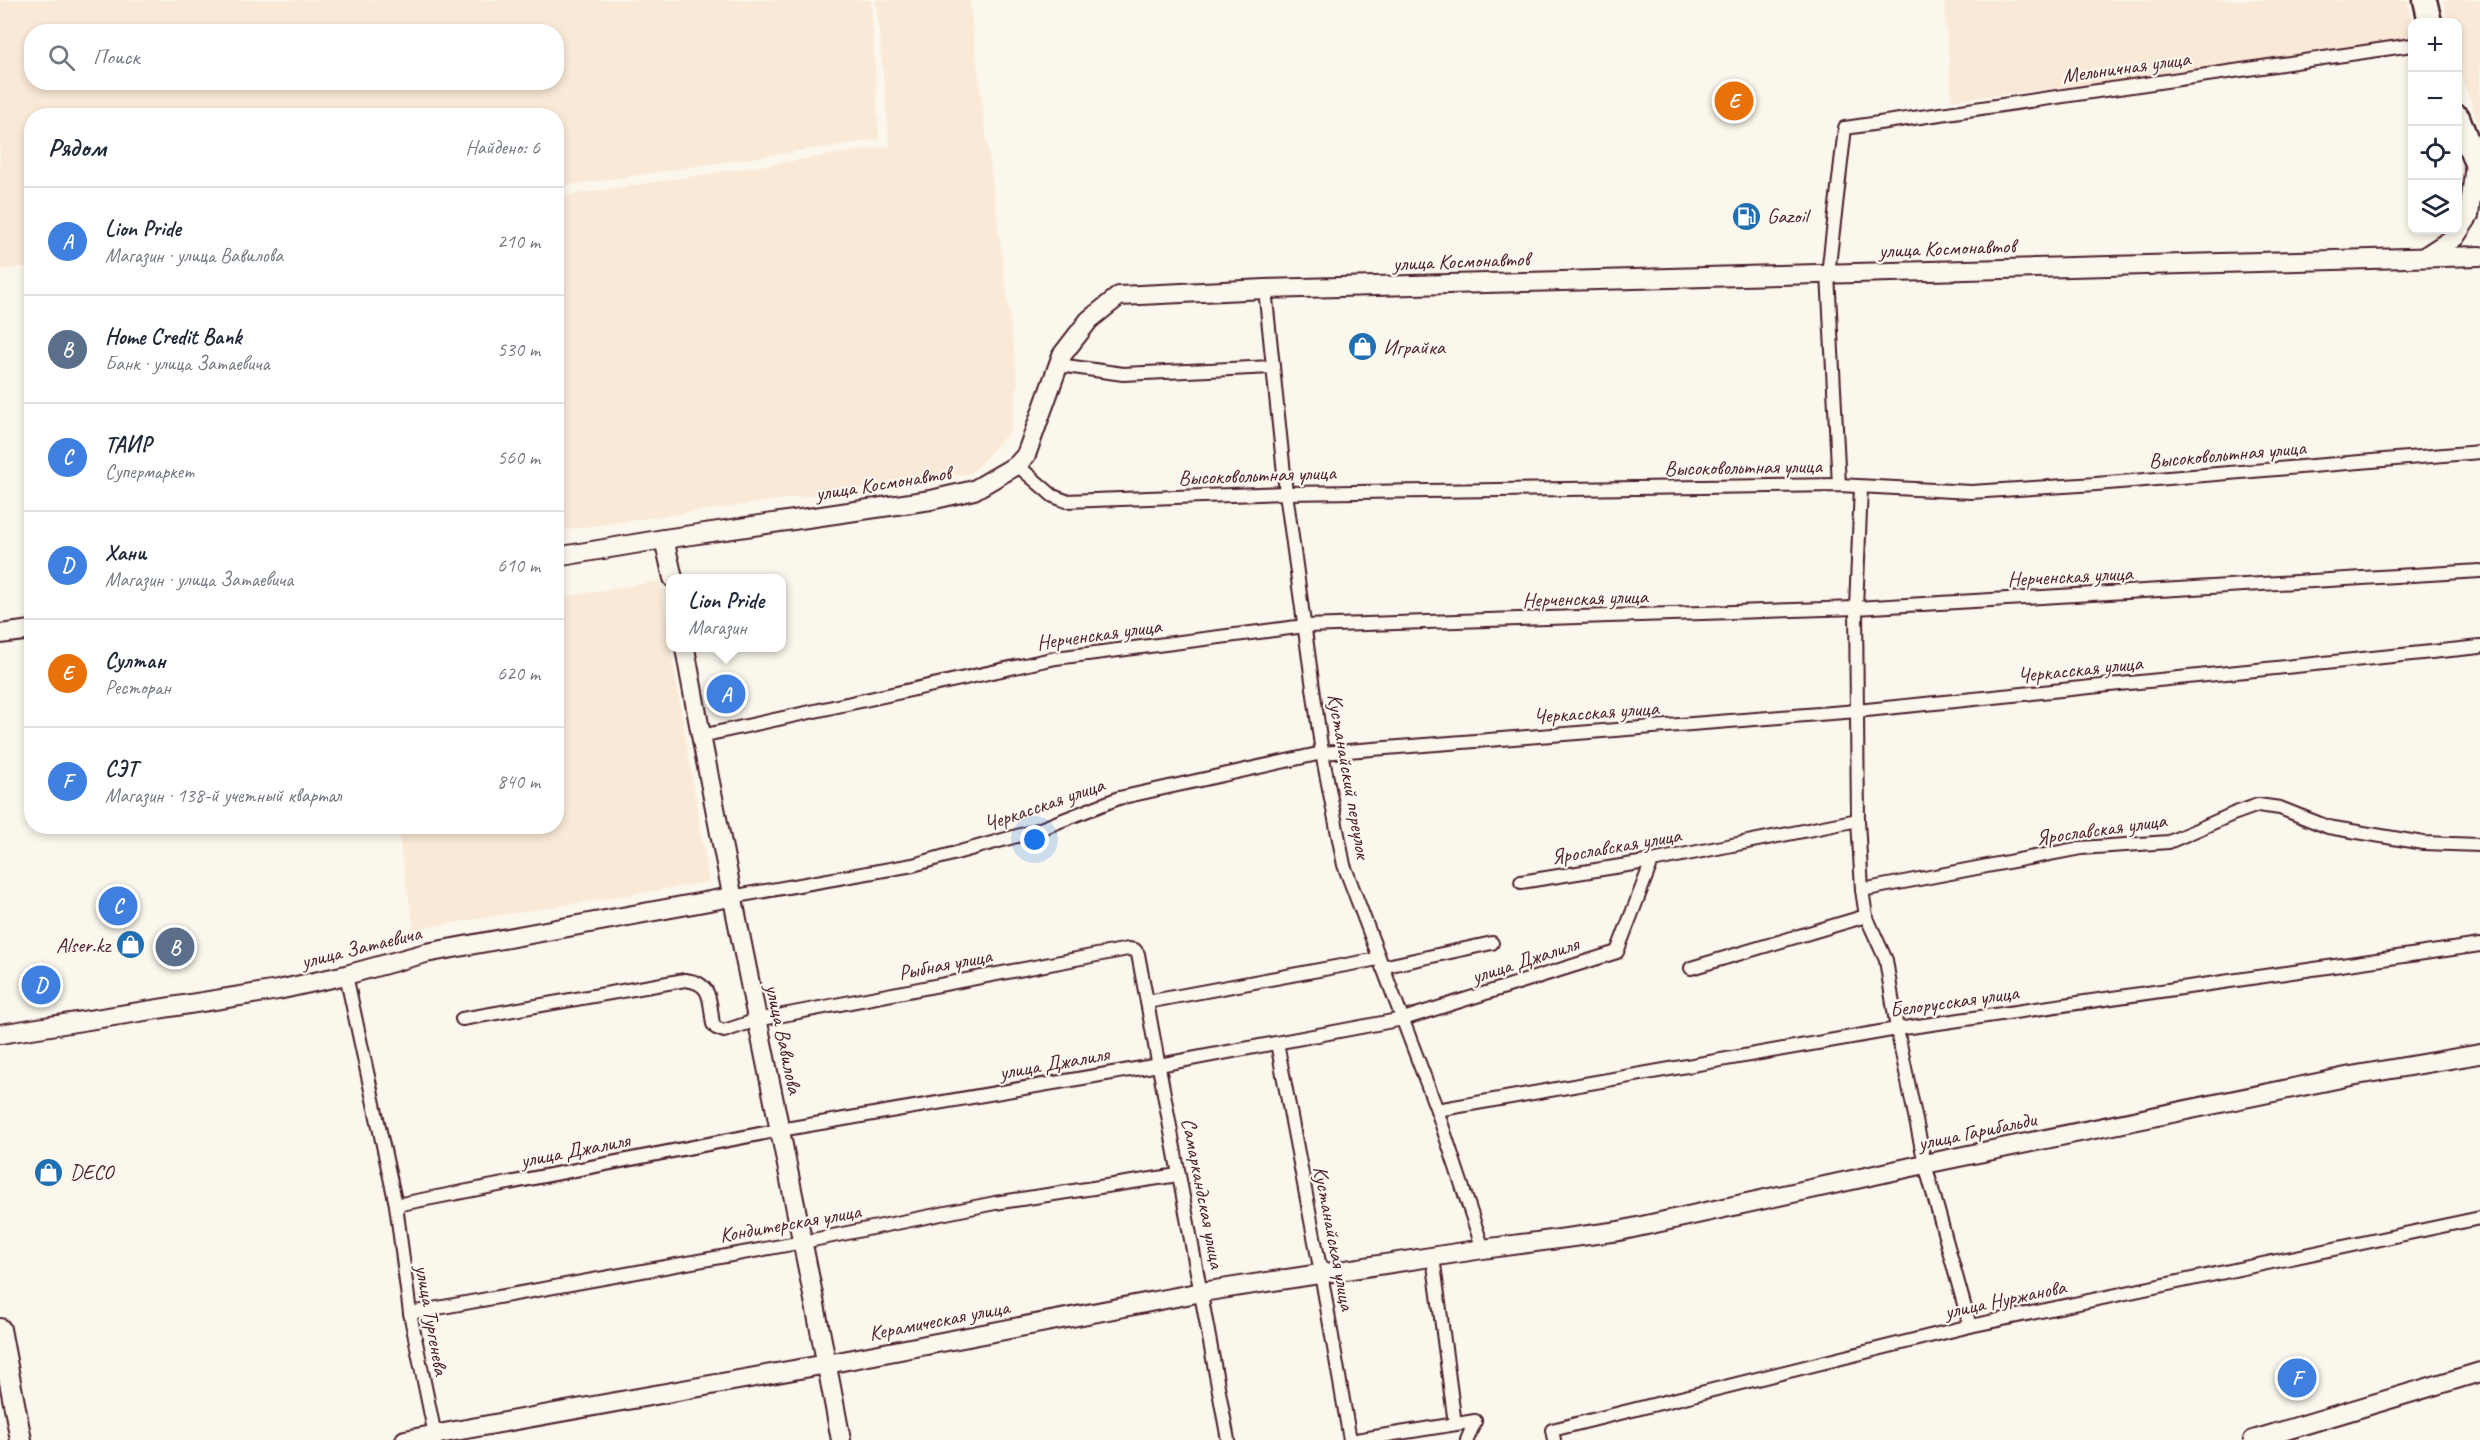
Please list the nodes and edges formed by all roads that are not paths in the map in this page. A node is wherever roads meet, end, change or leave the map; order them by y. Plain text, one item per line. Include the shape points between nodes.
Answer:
1 (2425, 0) edge
2 (2429, 18) edge
3 (2408, 46) edge
4 (2461, 126) edge
5 (2478, 169) edge
6 (2480, 256) edge
7 (2423, 258) junction
8 (1828, 274) junction
9 (1265, 289) junction
10 (1059, 364) junction
11 (1273, 367) junction
12 (2480, 452) edge
13 (1017, 465) junction
14 (1839, 485) junction
15 (1861, 487) junction
16 (1286, 493) junction
17 (664, 539) junction
18 (564, 556) edge
19 (2480, 571) edge
20 (672, 574) edge
21 (1856, 608) junction
22 (1305, 626) junction
23 (24, 631) edge
24 (0, 634) edge
25 (2480, 647) edge
26 (686, 652) edge
27 (1857, 711) junction
28 (701, 736) junction
29 (1322, 753) junction
30 (1858, 820) junction
31 (2480, 845) edge
32 (1652, 861) junction
33 (1521, 882) dead end
34 (1862, 890) junction
35 (731, 897) junction
36 (1866, 916) junction
37 (1492, 943) dead end
38 (2480, 945) edge
39 (1138, 954) joint
40 (1380, 963) junction
41 (1691, 968) dead end
42 (346, 975) junction
43 (1147, 1002) junction
44 (462, 1019) dead end
45 (1403, 1019) junction
46 (757, 1020) junction
47 (1897, 1029) junction
48 (0, 1034) edge
49 (1277, 1043) junction
50 (2480, 1054) edge
51 (1159, 1065) junction
52 (1437, 1110) junction
53 (780, 1130) junction
54 (1925, 1164) junction
55 (1178, 1175) junction
56 (396, 1205) junction
57 (2480, 1218) edge
58 (803, 1242) junction
59 (1483, 1249) junction
60 (1433, 1257) junction
61 (1321, 1273) junction
62 (1202, 1292) junction
63 (410, 1313) junction
64 (1970, 1326) junction
65 (0, 1329) edge
66 (827, 1364) junction
67 (2480, 1372) edge
68 (1455, 1424) junction
69 (435, 1437) edge
70 (21, 1440) edge
71 (405, 1440) edge
72 (841, 1440) edge
73 (1228, 1440) edge
74 (1350, 1440) edge
75 (1356, 1440) edge
76 (1467, 1440) edge
77 (1554, 1440) edge
78 (2253, 1440) edge

1 - 2 highway
3 - 8 street, Мельничная улица via 1845,128
4 - 5 highway
5 - 7 street via 2469,216 2455,237
6 - 7 street, улица Космонавтов
7 - 8 street, улица Космонавтов
8 - 9 street, улица Космонавтов
8 - 14 street
9 - 10 street, улица Космонавтов via 1119,296 1089,320
9 - 11 street, Кустанайский переулок
10 - 11 street via 1123,374
10 - 13 street, улица Космонавтов via 1026,455
11 - 16 street, Кустанайский переулок
12 - 15 street, Высоковольтная улица via 1971,492
13 - 16 street, Высоковольтная улица via 1053,496 1066,501
13 - 17 street, улица Космонавтов via 974,490 932,500
14 - 15 street, Высоковольтная улица
14 - 16 street, Высоковольтная улица
15 - 21 street
16 - 22 street, Кустанайский переулок
17 - 18 street, улица Космонавтов
17 - 20 street
19 - 21 street, Нерченская улица
21 - 22 street, Нерченская улица
21 - 27 street
22 - 28 street, Нерченская улица via 1056,658
22 - 29 street, Кустанайский переулок
23 - 24 street
25 - 27 street, Черкасская улица
26 - 28 street, улица Вавилова
27 - 29 street, Черкасская улица
27 - 30 street
28 - 35 street, улица Вавилова
29 - 35 street, Черкасская улица via 1119,798 1035,831 913,865
29 - 40 street, Кустанайский переулок via 1344,865
30 - 32 street, Ярославская улица
30 - 34 street
31 - 34 street, Ярославская улица via 2423,843 2328,827 2280,808 2259,805 2169,842 2081,848
32 - 33 street, Ярославская улица
32 - 45 street, улица Джалиля via 1617,951
34 - 36 street
35 - 42 street, улица Затаевича via 426,953
35 - 46 street, улица Вавилова
36 - 41 street
36 - 47 street via 1886,960
37 - 40 street
38 - 47 street, Белорусская улица
39 - 43 street, Самаркандская улица
39 - 46 street, Рыбная улица via 1128,949
40 - 43 street
40 - 45 street, Кустанайский переулок
42 - 48 street, улица Затаевича via 219,1000
42 - 56 street, улица Тургенева
43 - 51 street, Самаркандская улица
44 - 46 street, Рыбная улица via 685,980 704,985 716,1028 723,1031
45 - 49 street, улица Джалиля
45 - 52 street, Кустанайский переулок
46 - 53 street, улица Вавилова
47 - 52 street, Белорусская улица
47 - 54 street
49 - 51 street, улица Джалиля
49 - 61 street, Кустанайская улица
50 - 54 street, улица Гарибальди via 2351,1076
51 - 53 street, улица Джалиля
51 - 55 street, Самаркандская улица
52 - 59 street, Кустанайский переулок
53 - 56 street, улица Джалиля
53 - 58 street, улица Вавилова
54 - 59 street, улица Гарибальди via 1619,1231
54 - 64 street
55 - 58 street, Кондитерская улица via 995,1203
55 - 62 street, Самаркандская улица
56 - 63 street, улица Тургенева
57 - 64 street, улица Нуржанова
58 - 63 street, Кондитерская улица
58 - 66 street, улица Вавилова
59 - 60 street, Керамическая улица
60 - 61 street, Керамическая улица
60 - 68 street
61 - 62 street, Керамическая улица
61 - 74 street, Кустанайская улица
62 - 66 street, Керамическая улица
62 - 73 street, Самаркандская улица
63 - 69 street, улица Тургенева
64 - 77 street, улица Нуржанова via 1552,1431
65 - 70 main road
66 - 69 street, Керамическая улица
66 - 72 street, улица Вавилова
67 - 78 street
68 - 75 street
68 - 76 street via 1475,1421
69 - 71 street, Керамическая улица

